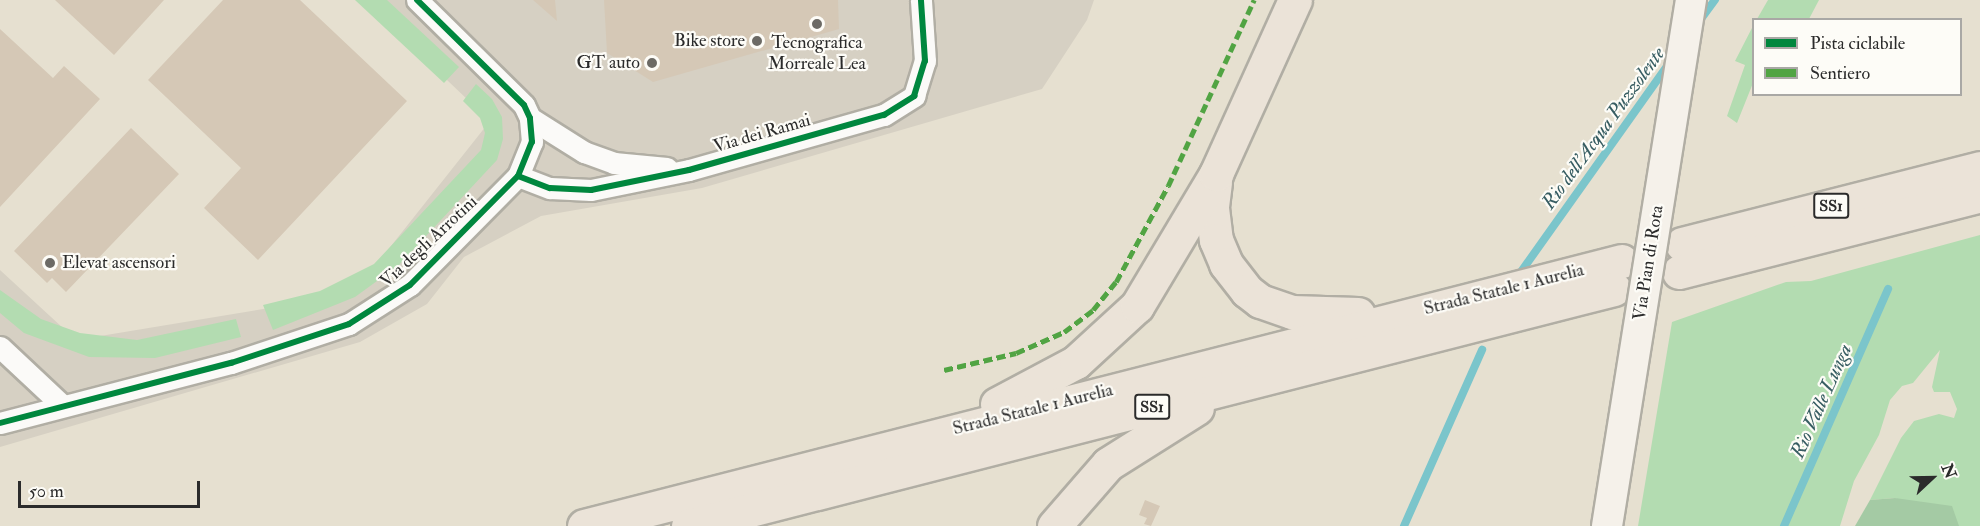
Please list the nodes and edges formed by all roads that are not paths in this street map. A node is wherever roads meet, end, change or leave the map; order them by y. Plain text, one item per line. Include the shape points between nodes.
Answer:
1 (417, 0) edge
2 (921, 0) edge
3 (1295, 0) edge
4 (1691, 0) edge
5 (530, 118) junction
6 (1980, 168) edge
7 (689, 170) junction
8 (1216, 174) junction
9 (519, 176) junction
10 (1980, 195) edge
11 (1980, 216) edge
12 (1754, 254) junction
13 (1462, 301) junction
14 (0, 347) edge
15 (1266, 378) junction
16 (62, 405) junction
17 (0, 423) edge
18 (861, 454) junction
19 (584, 526) edge
20 (688, 526) edge
21 (1054, 526) edge
22 (1607, 526) edge

1 - 5 street via 515,93
2 - 7 street, Via dei Ramai via 925,61 914,96 884,115
3 - 8 highway
4 - 22 main road, Via Pian di Rota, bridge
5 - 7 street, Via dei Ramai via 584,152 615,163
5 - 9 street, Via degli Arrotini via 532,142
6 - 12 highway, SS1 via 1681,258
7 - 9 street, Via dei Ramai via 569,191
8 - 13 highway via 1213,227 1220,252 1235,279 1260,301 1292,312 1318,315
8 - 18 highway via 1157,278 1124,321 1087,354 1010,398
9 - 16 street, Via degli Arrotini via 410,285 349,324 231,363
10 - 12 highway, SS1
11 - 12 highway via 1831,248
13 - 15 highway, Strada Statale 1 Aurelia / SS1 via 1618,275
13 - 18 highway, Strada Statale 1 Aurelia / SS1
14 - 16 street
15 - 20 highway, Strada Statale 1 Aurelia / SS1
15 - 21 highway via 1200,407 1128,451 1092,479
16 - 17 street, Via degli Arrotini
18 - 19 highway, Strada Statale 1 Aurelia / SS1

